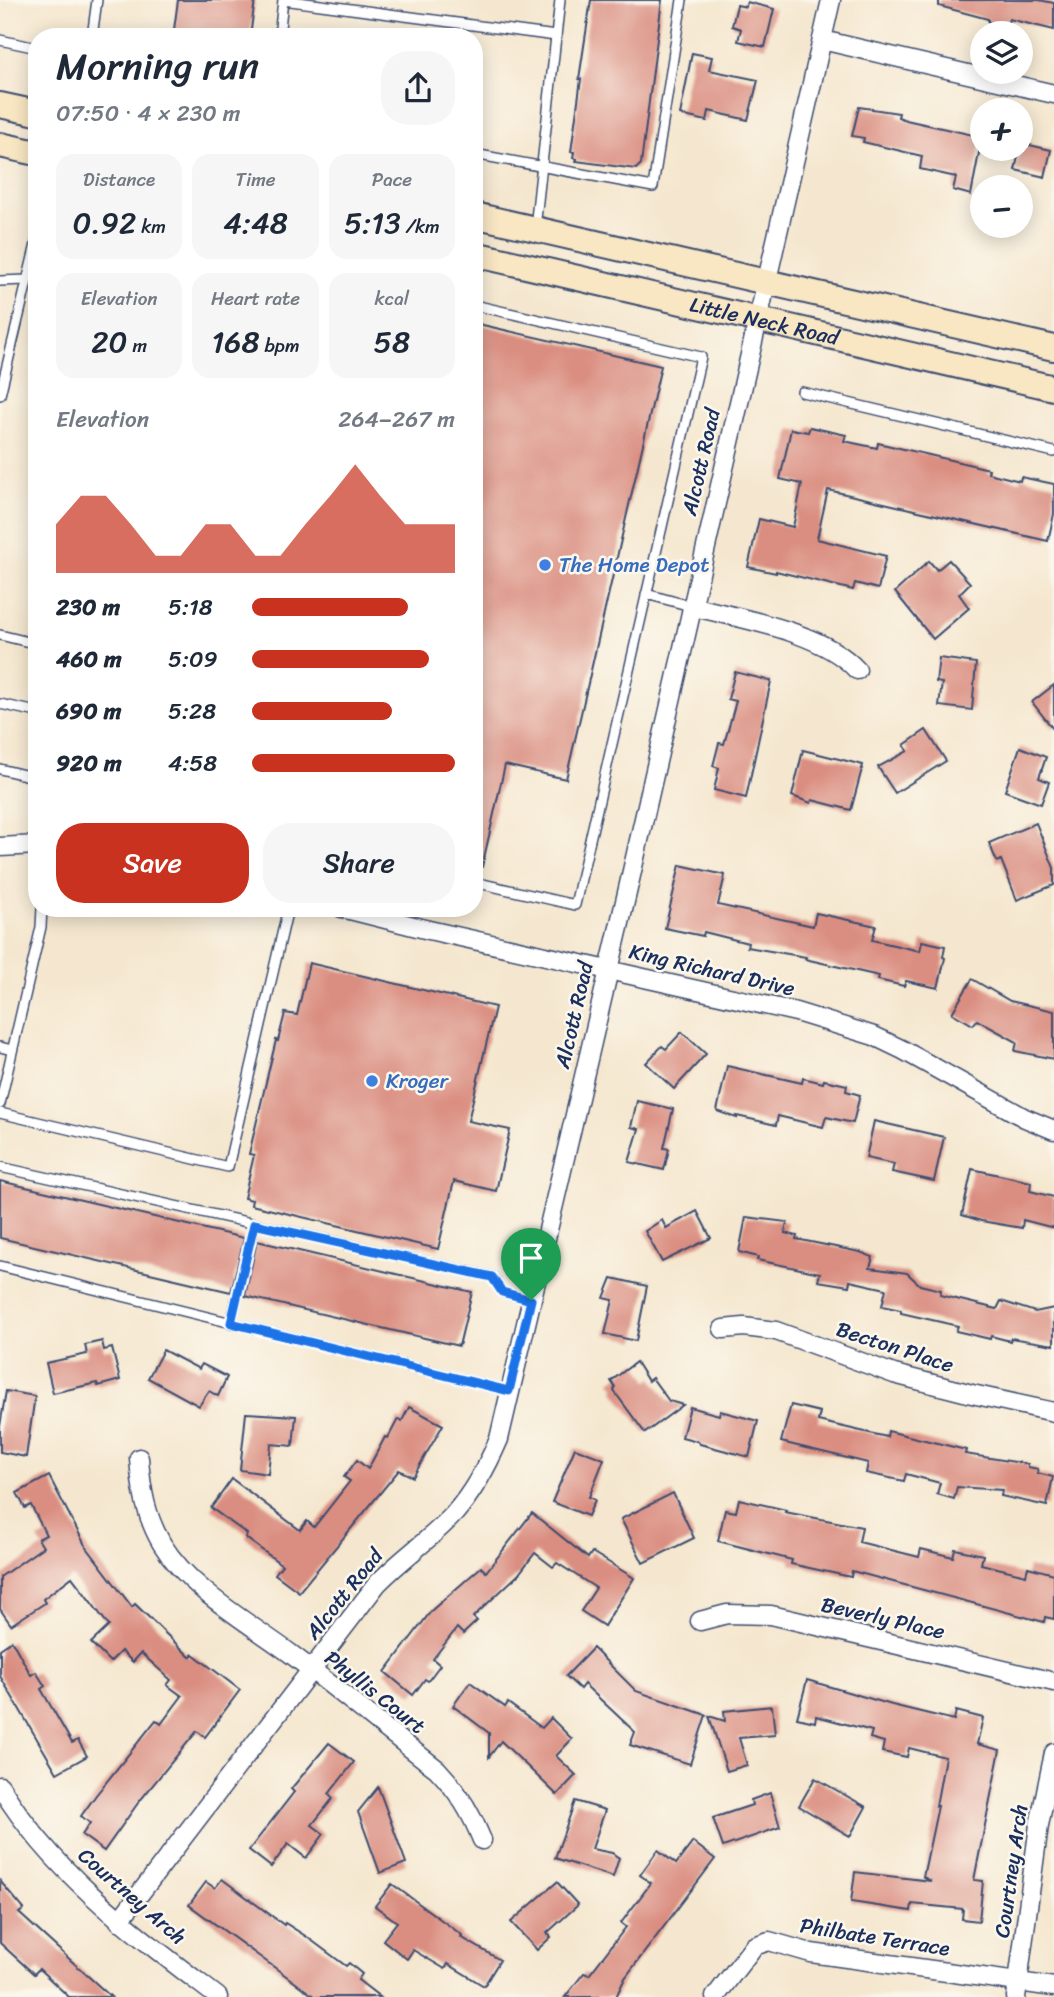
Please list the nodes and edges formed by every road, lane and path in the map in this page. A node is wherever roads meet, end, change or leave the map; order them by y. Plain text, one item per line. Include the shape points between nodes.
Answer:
1 (97, 0) edge
2 (560, 0) edge
3 (682, 0) edge
4 (831, 0) edge
5 (93, 28) edge
6 (280, 28) edge
7 (556, 36) junction
8 (0, 40) edge
9 (822, 40) junction
10 (28, 46) edge
11 (1054, 94) edge
12 (0, 104) edge
13 (28, 111) edge
14 (0, 145) edge
15 (28, 151) edge
16 (483, 156) edge
17 (540, 167) junction
18 (483, 217) edge
19 (535, 229) junction
20 (483, 256) edge
21 (28, 277) edge
22 (27, 280) junction
23 (0, 281) edge
24 (766, 282) junction
25 (483, 307) edge
26 (758, 319) junction
27 (1054, 348) edge
28 (1054, 388) edge
29 (802, 392) dead end
30 (0, 396) edge
31 (1054, 452) edge
32 (646, 594) junction
33 (691, 606) junction
34 (0, 635) edge
35 (28, 642) edge
36 (857, 670) dead end
37 (0, 704) edge
38 (28, 710) edge
39 (0, 769) edge
40 (28, 776) edge
41 (28, 845) edge
42 (0, 847) edge
43 (483, 884) edge
44 (42, 917) edge
45 (286, 917) edge
46 (378, 917) edge
47 (608, 970) junction
48 (0, 1047) edge
49 (12, 1050) junction
50 (0, 1104) edge
51 (0, 1113) edge
52 (1054, 1129) edge
53 (0, 1167) edge
54 (254, 1224) junction
55 (0, 1266) edge
56 (531, 1300) junction
57 (231, 1323) junction
58 (723, 1329) dead end
59 (509, 1391) junction
60 (1054, 1412) edge
61 (139, 1458) dead end
62 (700, 1621) dead end
63 (312, 1671) junction
64 (1054, 1682) edge
65 (1054, 1753) edge
66 (0, 1786) edge
67 (482, 1840) dead end
68 (119, 1920) junction
69 (1054, 1987) edge
70 (1017, 1989) edge
71 (218, 1997) edge
72 (715, 1997) edge

1 - 5 lane
2 - 7 lane
3 - 17 lane via 653,187
4 - 9 street, Alcott Road
6 - 7 lane via 283,0
7 - 17 lane
8 - 10 lane
9 - 11 street
9 - 24 street, Alcott Road
12 - 13 street
14 - 15 street
16 - 17 lane
17 - 19 lane
18 - 19 street, Little Neck Road
19 - 24 street, Little Neck Road
20 - 26 street, Little Neck Road
21 - 22 lane
22 - 23 lane
22 - 30 lane
24 - 26 street, Alcott Road
24 - 27 street, Little Neck Road
25 - 32 lane via 701,356
26 - 28 street, Little Neck Road
26 - 33 street, Alcott Road
29 - 31 lane
32 - 33 lane
32 - 43 lane via 575,905
33 - 36 street via 810,638 832,648
33 - 47 street, Alcott Road
34 - 35 lane
37 - 38 lane
39 - 40 lane
41 - 42 street
44 - 49 lane
45 - 51 lane via 228,1167
46 - 47 street, King Richard Drive
47 - 52 street, King Richard Drive via 796,1012 874,1036 1025,1118
47 - 56 street, Alcott Road
48 - 49 lane
49 - 50 lane
53 - 54 lane
54 - 56 lane via 492,1277 502,1292
54 - 57 lane
55 - 57 lane
56 - 59 street, Alcott Road
57 - 59 lane
58 - 60 street, Becton Place via 776,1331 894,1374
59 - 63 street, Alcott Road via 499,1439 473,1491 377,1584
61 - 63 street, Phyllis Court via 150,1520 184,1572
62 - 64 street, Beverly Place via 727,1614 771,1615
63 - 67 street, Phyllis Court via 437,1769 472,1814
63 - 68 street, Alcott Road
65 - 70 street, Courtney Arch via 1039,1825
66 - 68 street, Courtney Arch via 40,1842
68 - 71 street, Courtney Arch
69 - 70 street, Philbate Terrace
70 - 72 street, Philbate Terrace via 811,1953 769,1941 754,1945

